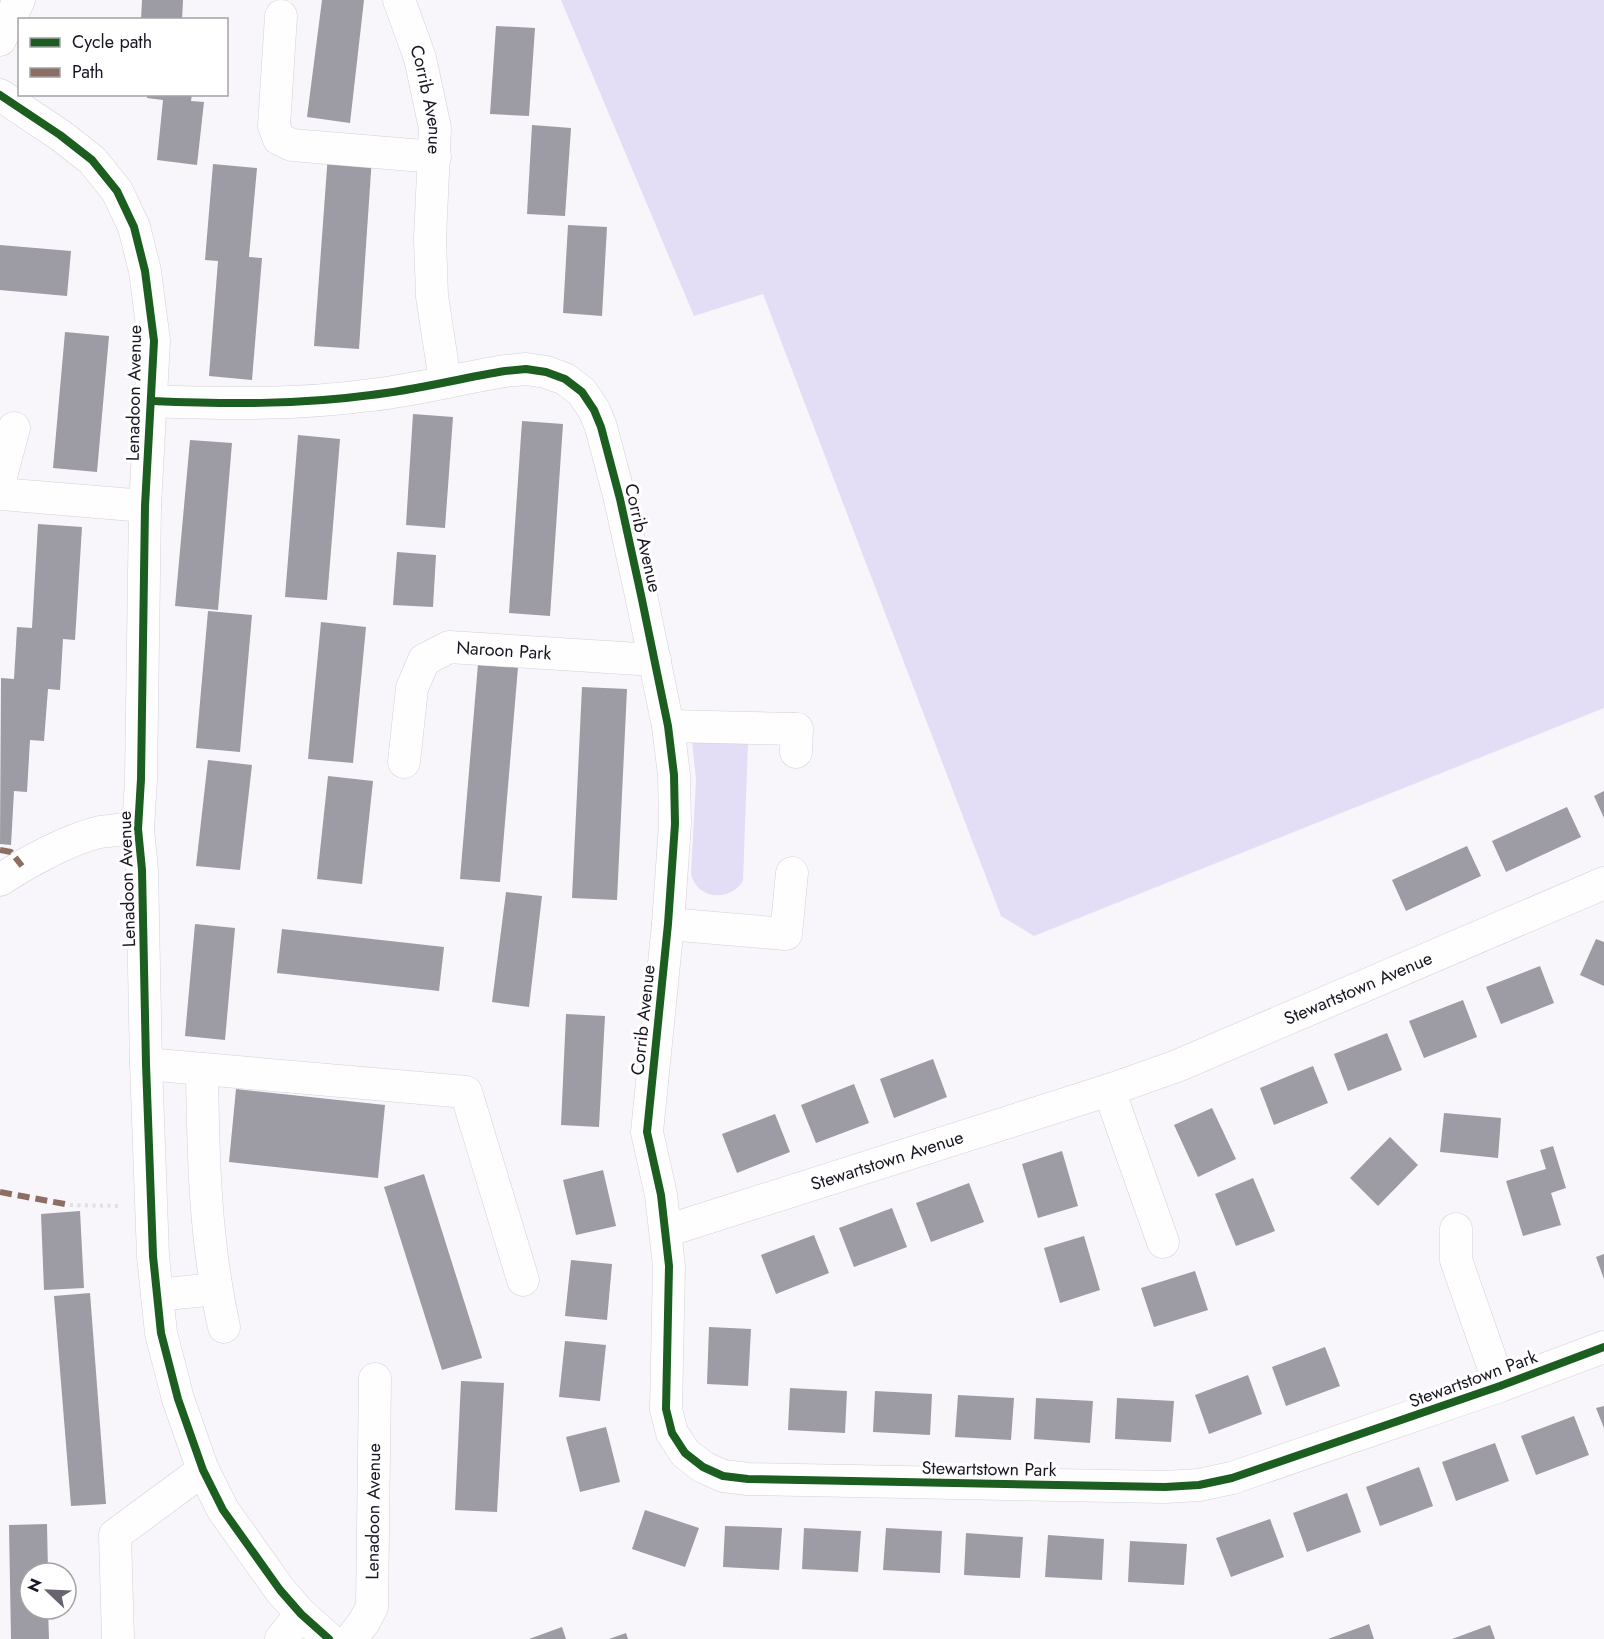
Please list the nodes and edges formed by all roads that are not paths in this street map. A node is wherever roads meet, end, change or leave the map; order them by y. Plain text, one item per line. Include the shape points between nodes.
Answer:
1 (19, 0) edge
2 (399, 0) edge
3 (281, 16) dead end
4 (0, 40) edge
5 (0, 95) edge
6 (435, 157) junction
7 (445, 381) junction
8 (152, 401) junction
9 (14, 429) dead end
10 (0, 480) edge
11 (0, 494) edge
12 (145, 506) junction
13 (655, 660) junction
14 (668, 726) junction
15 (796, 752) dead end
16 (404, 762) dead end
17 (138, 828) junction
18 (792, 873) dead end
19 (0, 880) edge
20 (1604, 883) edge
21 (668, 924) junction
22 (146, 1064) junction
23 (202, 1069) junction
24 (1109, 1090) junction
25 (647, 1132) joint
26 (1456, 1229) dead end
27 (666, 1231) junction
28 (1163, 1242) dead end
29 (523, 1280) dead end
30 (215, 1289) junction
31 (157, 1295) junction
32 (224, 1327) dead end
33 (1604, 1347) edge
34 (375, 1379) dead end
35 (1500, 1386) junction
36 (203, 1470) junction
37 (301, 1614) junction
38 (118, 1639) edge
39 (281, 1639) edge
40 (329, 1639) edge
41 (351, 1639) edge

1 - 4 street
2 - 6 street, Corrib Avenue via 431,100
3 - 6 street via 274,126 279,139 292,145
5 - 8 street, Lenadoon Avenue via 92,160 117,191 134,226 146,271 154,341
6 - 7 street, Corrib Avenue via 432,296
7 - 8 street, Corrib Avenue via 324,400
7 - 13 street, Corrib Avenue via 526,369 565,379 582,392 601,428
8 - 12 street, Lenadoon Avenue
9 - 10 street
11 - 12 street
12 - 17 street, Lenadoon Avenue
13 - 14 street, Corrib Avenue
13 - 16 street, Naroon Park via 449,646 424,660 412,688
14 - 15 street via 797,729
14 - 21 street, Corrib Avenue via 675,824
17 - 19 street via 99,832 79,839
17 - 22 street, Lenadoon Avenue
18 - 21 street via 786,934
20 - 24 street, Stewartstown Avenue via 1177,1066
21 - 25 street, Corrib Avenue
22 - 23 street
22 - 31 street, Lenadoon Avenue
23 - 29 street via 466,1092
23 - 30 street via 207,1226
24 - 27 street, Stewartstown Avenue
24 - 28 street
25 - 27 street, Stewartstown Park
26 - 35 street, Stewartstown Park via 1456,1260
27 - 35 street, Stewartstown Park via 666,1409 672,1433 685,1453 723,1476 997,1485 1199,1485 1232,1478
30 - 31 street
30 - 32 street
31 - 36 street, Lenadoon Avenue via 161,1333 178,1399
33 - 35 street, Stewartstown Park
34 - 41 street, Lenadoon Avenue via 372,1607
36 - 37 street, Lenadoon Avenue via 223,1510
36 - 38 street via 115,1535
37 - 39 street
37 - 40 street, Lenadoon Avenue

